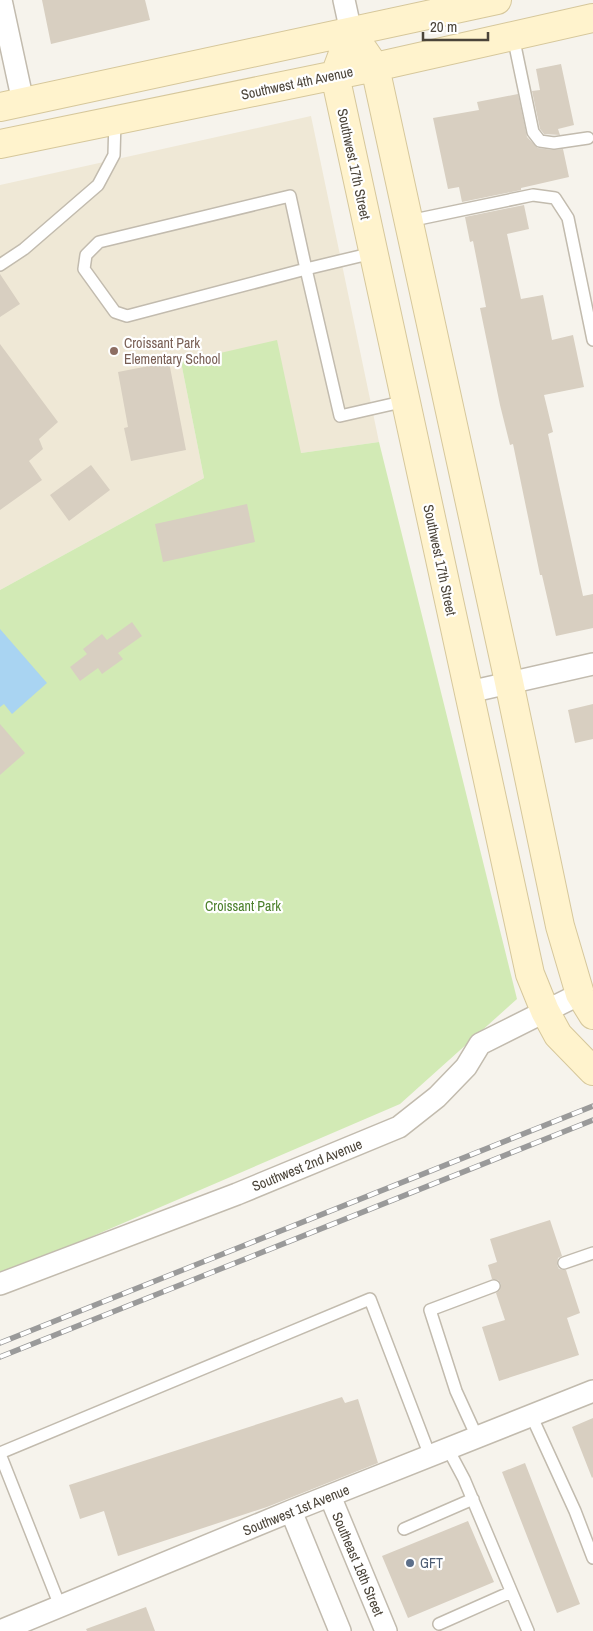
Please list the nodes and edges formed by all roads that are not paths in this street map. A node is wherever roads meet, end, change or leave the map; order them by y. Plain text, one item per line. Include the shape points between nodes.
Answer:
1 (1, 0) edge
2 (344, 0) edge
3 (497, 0) edge
4 (593, 18) edge
5 (351, 32) junction
6 (513, 36) junction
7 (375, 66) junction
8 (335, 75) junction
9 (11, 105) edge
10 (115, 120) junction
11 (588, 138) dead end
12 (0, 144) edge
13 (409, 221) junction
14 (374, 253) junction
15 (0, 265) edge
16 (306, 269) junction
17 (593, 340) edge
18 (406, 402) junction
19 (593, 664) edge
20 (509, 682) junction
21 (469, 692) junction
22 (587, 1005) edge
23 (545, 1011) junction
24 (593, 1071) edge
25 (593, 1253) edge
26 (564, 1263) dead end
27 (0, 1284) edge
28 (494, 1286) dead end
29 (593, 1391) edge
30 (531, 1415) junction
31 (477, 1437) junction
32 (439, 1452) junction
33 (0, 1454) edge
34 (330, 1496) junction
35 (473, 1499) junction
36 (291, 1511) junction
37 (404, 1529) dead end
38 (593, 1558) edge
39 (511, 1592) junction
40 (60, 1606) junction
41 (439, 1624) dead end
42 (0, 1631) edge
43 (340, 1631) edge
44 (386, 1631) edge
45 (528, 1631) edge

1 - 9 street
2 - 5 street
3 - 5 main road
4 - 6 main road, Southwest 4th Avenue
5 - 7 main road
5 - 8 main road
5 - 9 main road
6 - 7 main road, Southwest 4th Avenue
6 - 11 lane via 534,132 540,141 554,143
7 - 8 main road, Southwest 4th Avenue
7 - 13 main road
8 - 10 main road, Southwest 4th Avenue
8 - 14 main road, Southwest 17th Street
10 - 12 main road, Southwest 4th Avenue
10 - 15 lane via 114,155 98,185
13 - 17 lane via 532,195 555,198 568,218
13 - 20 main road
14 - 16 lane
14 - 18 main road, Southwest 17th Street
16 - 16 lane via 290,196 99,242 86,255 84,269 115,312 127,316
16 - 18 lane via 340,416
18 - 21 main road, Southwest 17th Street
19 - 20 street
20 - 21 street
20 - 22 main road via 560,926
21 - 23 main road, Southwest 17th Street via 530,974
22 - 23 street, Southwest 2nd Avenue
23 - 24 main road, Southwest 17th Street via 558,1035
23 - 27 street, Southwest 2nd Avenue via 480,1044 466,1067 443,1091 399,1127 237,1194
25 - 26 lane
28 - 31 lane via 430,1310 456,1391
29 - 30 street, Southwest 1st Avenue
30 - 31 street, Southwest 1st Avenue
30 - 38 lane
31 - 32 street, Southwest 1st Avenue
32 - 33 lane via 370,1299
32 - 34 street, Southwest 1st Avenue
32 - 35 lane via 464,1479
33 - 40 lane
34 - 36 street, Southwest 1st Avenue
34 - 44 street, Southeast 18th Street
35 - 37 lane
35 - 39 lane
36 - 40 street, Southwest 1st Avenue
36 - 43 street
39 - 41 lane
39 - 45 lane
40 - 42 street, Southwest 1st Avenue

